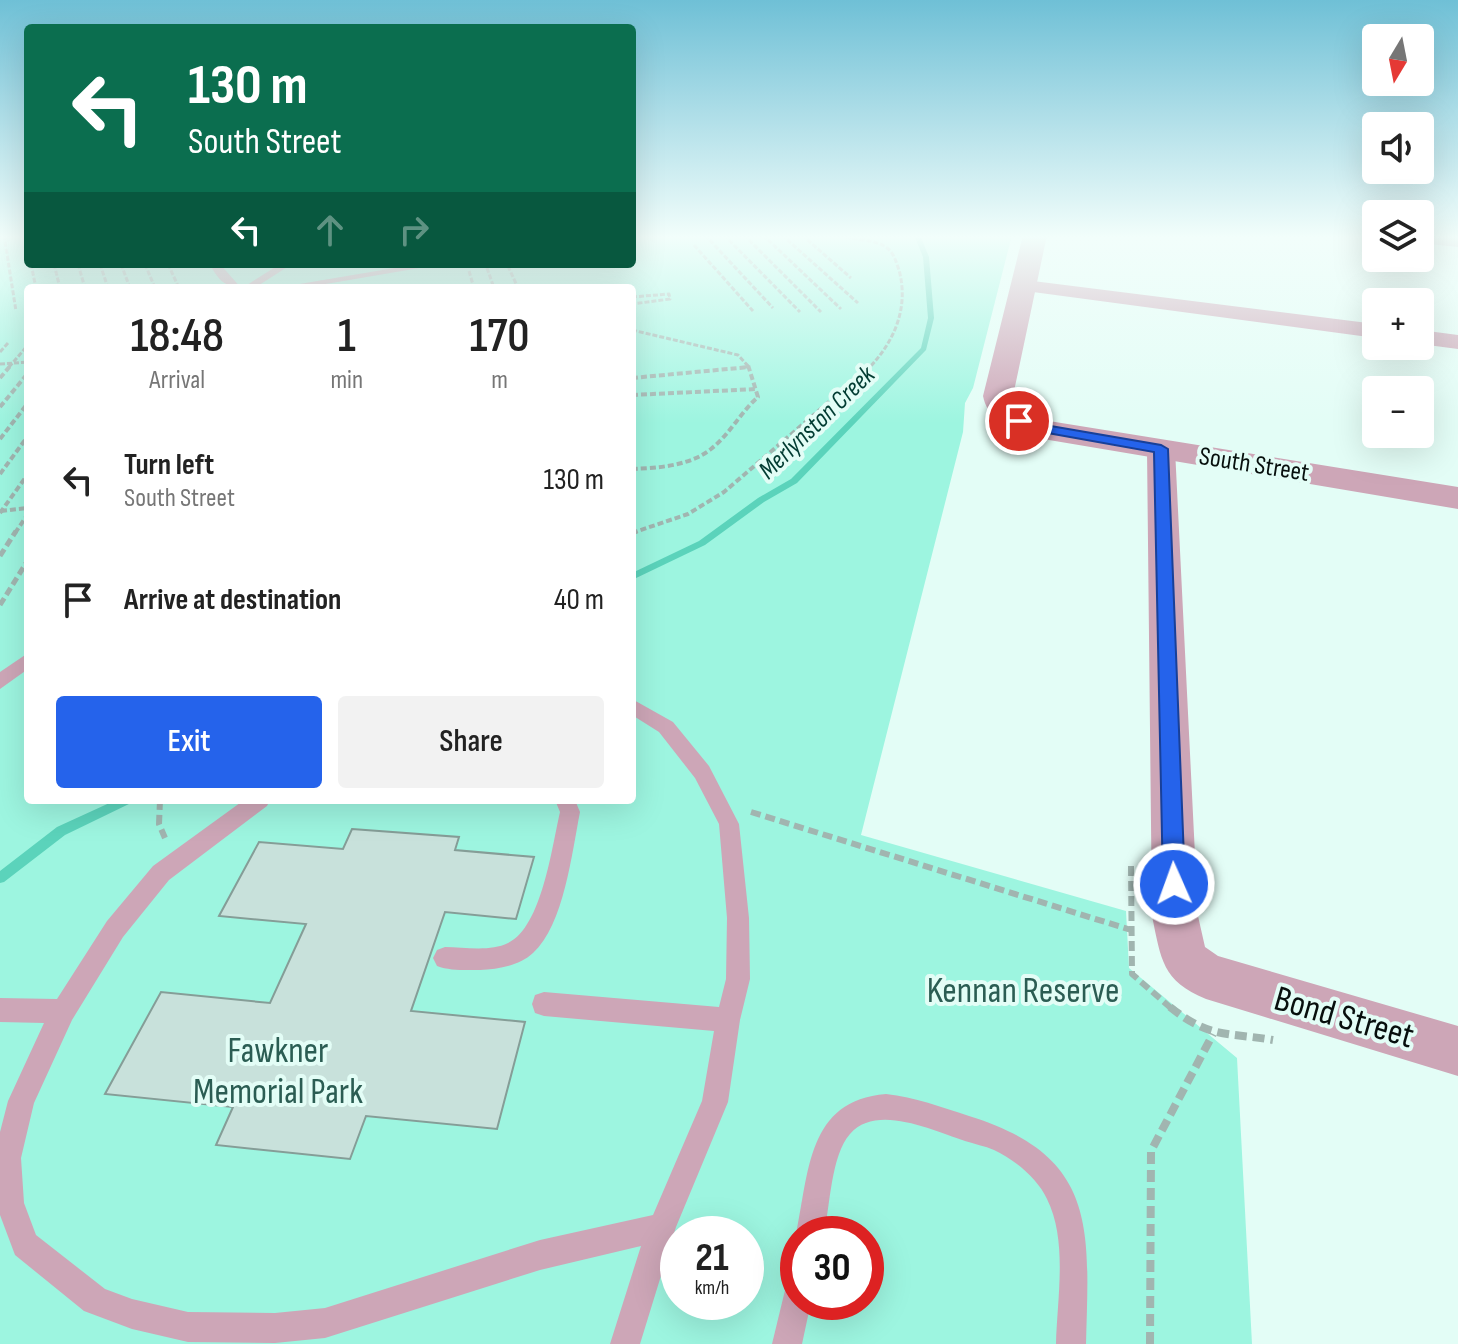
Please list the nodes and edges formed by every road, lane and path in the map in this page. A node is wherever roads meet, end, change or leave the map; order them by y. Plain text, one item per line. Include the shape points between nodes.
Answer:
1 (14, 298) edge
2 (670, 298) edge
3 (741, 298) edge
4 (763, 298) edge
5 (786, 298) edge
6 (807, 298) edge
7 (829, 298) edge
8 (852, 298) edge
9 (902, 298) edge
10 (1022, 298) edge
11 (1116, 298) edge
12 (636, 303) edge
13 (858, 303) dead end
14 (773, 308) dead end
15 (841, 309) dead end
16 (16, 311) dead end
17 (753, 311) dead end
18 (800, 312) dead end
19 (821, 312) dead end
20 (1362, 329) edge
21 (636, 331) edge
22 (1434, 339) edge
23 (1458, 342) edge
24 (8, 343) dead end
25 (24, 350) edge
26 (0, 352) edge
27 (24, 362) edge
28 (13, 363) junction
29 (0, 364) edge
30 (749, 367) junction
31 (0, 378) edge
32 (24, 378) edge
33 (636, 378) edge
34 (757, 389) junction
35 (636, 395) edge
36 (0, 407) edge
37 (24, 408) edge
38 (0, 439) edge
39 (24, 441) edge
40 (1161, 449) junction
41 (636, 469) edge
42 (0, 474) edge
43 (24, 479) edge
44 (1458, 498) edge
45 (1, 511) edge
46 (24, 511) edge
47 (24, 517) edge
48 (636, 532) edge
49 (0, 556) edge
50 (24, 566) edge
51 (0, 605) edge
52 (24, 662) edge
53 (0, 682) edge
54 (636, 708) edge
55 (717, 801) junction
56 (255, 804) edge
57 (567, 804) edge
58 (1179, 943) junction
59 (445, 958) dead end
60 (544, 1004) dead end
61 (0, 1010) edge
62 (63, 1011) junction
63 (728, 1020) junction
64 (1213, 1034) dead end
65 (1458, 1051) edge
66 (667, 1216) edge
67 (814, 1216) edge
68 (660, 1227) edge
69 (660, 1233) edge
70 (792, 1320) edge
71 (625, 1344) edge
72 (787, 1344) edge
73 (1071, 1344) edge
74 (1150, 1344) edge

1 - 16 path
2 - 12 path
3 - 17 path
4 - 14 path
5 - 18 path
6 - 19 path
7 - 15 path
8 - 13 path
9 - 48 path via 893,337 864,378 757,467 695,510
10 - 40 street, South Street via 998,396 1006,413 1035,428
11 - 20 street
21 - 30 path via 738,355
22 - 23 street
24 - 26 path
25 - 28 path
27 - 28 path
28 - 29 path
28 - 31 path
30 - 33 path
30 - 34 path
32 - 36 path
34 - 35 path
34 - 41 path via 758,397 711,450 668,467
37 - 38 path
39 - 42 path
40 - 44 street, South Street
40 - 58 street
43 - 45 path
45 - 46 path
47 - 49 path
50 - 51 path
52 - 53 lane
54 - 55 lane via 666,727 702,772
55 - 58 path
55 - 63 lane via 729,824 738,918 738,979
56 - 62 lane via 161,873 115,929
57 - 59 lane via 570,812 537,932 512,954
58 - 65 street, Bond Street via 1191,966 1229,985
60 - 63 lane
61 - 62 lane
62 - 68 lane via 21,1101 7,1158 10,1203 25,1245 95,1300 132,1314 188,1327 325,1323 526,1259
63 - 66 lane via 715,1102
64 - 74 path via 1151,1151
67 - 73 lane via 830,1142 842,1122 861,1112 913,1111 1007,1142 1042,1170 1059,1191 1068,1216
69 - 71 lane
70 - 72 lane

